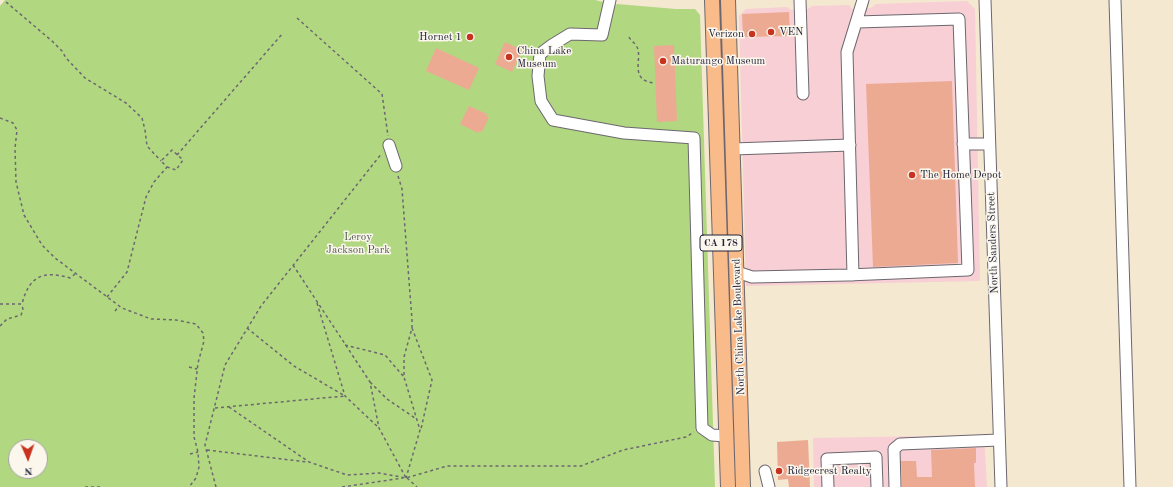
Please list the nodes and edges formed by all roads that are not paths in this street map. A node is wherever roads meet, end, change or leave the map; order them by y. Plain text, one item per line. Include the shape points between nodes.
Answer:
1 (610, 0) edge
2 (712, 0) edge
3 (728, 0) edge
4 (800, 0) edge
5 (863, 0) edge
6 (985, 0) edge
7 (1115, 0) edge
8 (857, 22) junction
9 (803, 94) dead end
10 (389, 144) road end
11 (963, 144) junction
12 (989, 144) junction
13 (850, 145) junction
14 (733, 149) junction
15 (396, 166) road end
16 (720, 199) junction
17 (737, 272) junction
18 (853, 274) junction
19 (726, 436) junction
20 (999, 440) junction
21 (765, 471) dead end
22 (728, 487) edge
23 (743, 487) edge
24 (769, 487) edge
25 (828, 487) edge
26 (877, 487) edge
27 (896, 487) edge
28 (1001, 487) edge
29 (1130, 487) edge

1 - 19 street via 602,35 570,34 540,54 538,76 541,101 553,120 624,133 694,138 702,428 712,435
2 - 16 main road, North China Lake Boulevard / CA 178
3 - 14 main road, North China Lake Boulevard / CA 178
4 - 9 street
5 - 8 street
6 - 12 street, North Sanders Street
7 - 29 street
8 - 11 street via 959,20
8 - 13 street via 847,52
10 - 15 street
11 - 12 street
11 - 18 street via 968,270
12 - 20 street, North Sanders Street
13 - 14 street
13 - 18 street
14 - 17 main road, North China Lake Boulevard / CA 178
16 - 17 main road via 728,220 728,267
16 - 19 main road, North China Lake Boulevard / CA 178
17 - 18 street via 752,277
17 - 23 main road, North China Lake Boulevard / CA 178
19 - 22 main road, North China Lake Boulevard / CA 178
20 - 27 street via 900,444 894,449
20 - 28 street, North Sanders Street
21 - 24 street
25 - 26 street via 827,459 876,457

